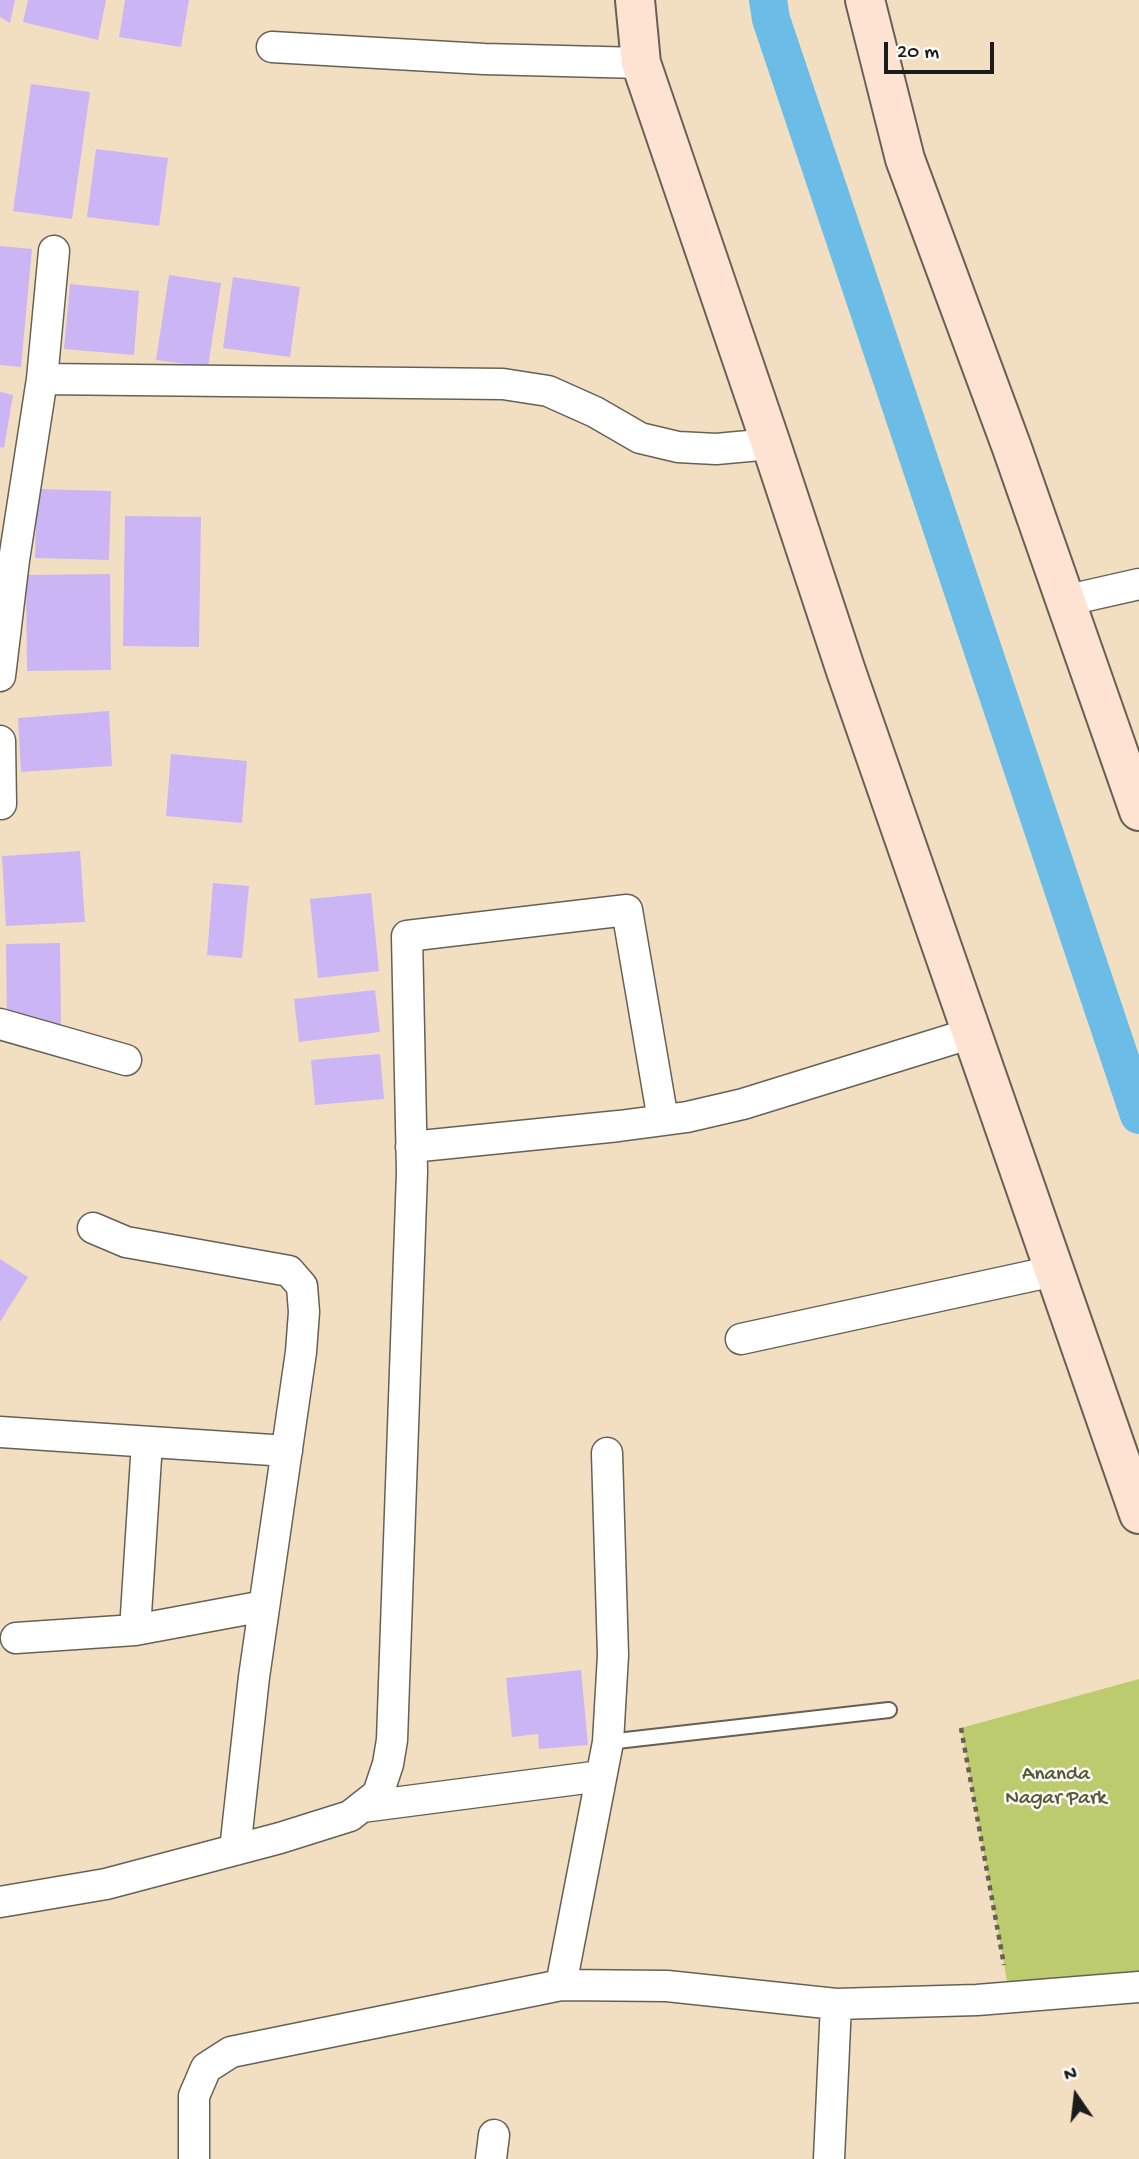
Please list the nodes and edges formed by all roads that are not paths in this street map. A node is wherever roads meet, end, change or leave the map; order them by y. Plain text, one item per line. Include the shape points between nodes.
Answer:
1 (635, 0) edge
2 (864, 0) edge
3 (272, 47) dead end
4 (640, 63) junction
5 (54, 251) dead end
6 (42, 379) junction
7 (771, 444) junction
8 (1139, 584) edge
9 (1064, 601) junction
10 (0, 676) edge
11 (0, 740) edge
12 (1, 804) edge
13 (1139, 811) edge
14 (0, 1024) edge
15 (972, 1033) junction
16 (126, 1060) dead end
17 (663, 1120) junction
18 (411, 1147) junction
19 (93, 1227) dead end
20 (1054, 1270) junction
21 (741, 1339) dead end
22 (0, 1432) edge
23 (147, 1442) junction
24 (287, 1451) junction
25 (607, 1454) dead end
26 (1139, 1514) edge
27 (264, 1606) junction
28 (135, 1630) junction
29 (16, 1638) dead end
30 (889, 1710) dead end
31 (608, 1742) junction
32 (601, 1776) junction
33 (362, 1807) junction
34 (235, 1850) junction
35 (0, 1902) edge
36 (561, 1985) junction
37 (1139, 1987) edge
38 (836, 2004) junction
39 (194, 2159) edge
40 (829, 2159) edge

1 - 4 street
2 - 9 street via 905,159
3 - 4 street
4 - 7 street
5 - 6 street
6 - 7 street via 503,384 548,391 640,438 678,447
6 - 10 street
7 - 15 street
8 - 9 street
9 - 13 street
11 - 12 street
14 - 16 street
15 - 17 street via 743,1104
15 - 20 street
17 - 18 street
17 - 18 street via 628,910 407,936
18 - 33 street via 392,1740 378,1794
19 - 24 street via 126,1242 289,1271 302,1286 301,1352
20 - 21 street
20 - 26 street
22 - 23 street
23 - 24 street
23 - 28 street
24 - 27 street
25 - 31 street via 613,1655
27 - 28 street
27 - 34 street
28 - 29 street
30 - 31 lane
31 - 32 street
32 - 33 street
32 - 36 street
33 - 34 street via 350,1816
34 - 35 street via 106,1884
36 - 38 street via 667,1986
36 - 39 street via 231,2052 206,2068 194,2096
37 - 38 street via 977,2000
38 - 40 street

